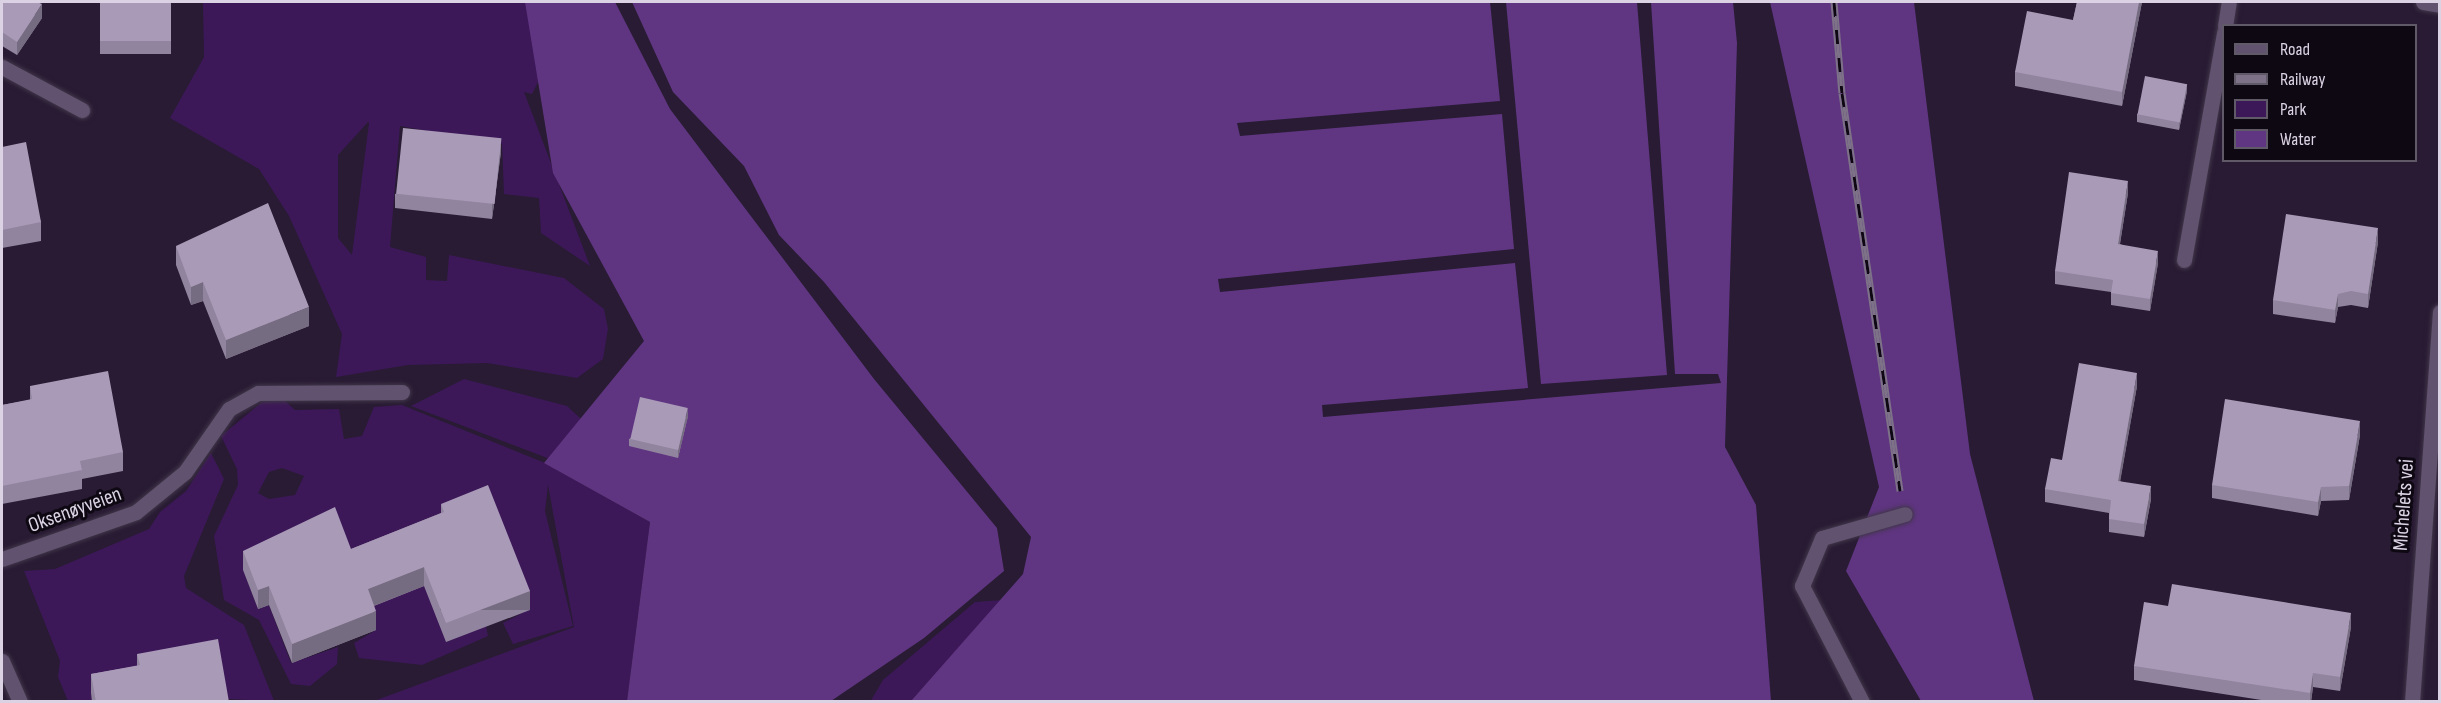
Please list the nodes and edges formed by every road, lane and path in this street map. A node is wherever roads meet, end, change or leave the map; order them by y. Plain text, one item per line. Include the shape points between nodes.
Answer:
1 (2229, 2) edge
2 (2423, 2) edge
3 (2439, 5) edge
4 (2225, 24) edge
5 (2222, 38) edge
6 (2, 67) edge
7 (82, 110) dead end
8 (2184, 260) dead end
9 (2439, 312) edge
10 (402, 392) dead end
11 (1905, 514) dead end
12 (2, 559) edge
13 (2, 661) edge
14 (20, 702) edge
15 (1862, 702) edge
16 (2412, 702) edge

1 - 4 street
2 - 3 street
5 - 8 street
6 - 7 street
9 - 16 street, Michelets vei
10 - 12 street, Oksenøyveien via 258,393 229,409 185,472 136,512
11 - 15 street via 1822,538 1802,586
13 - 14 street

